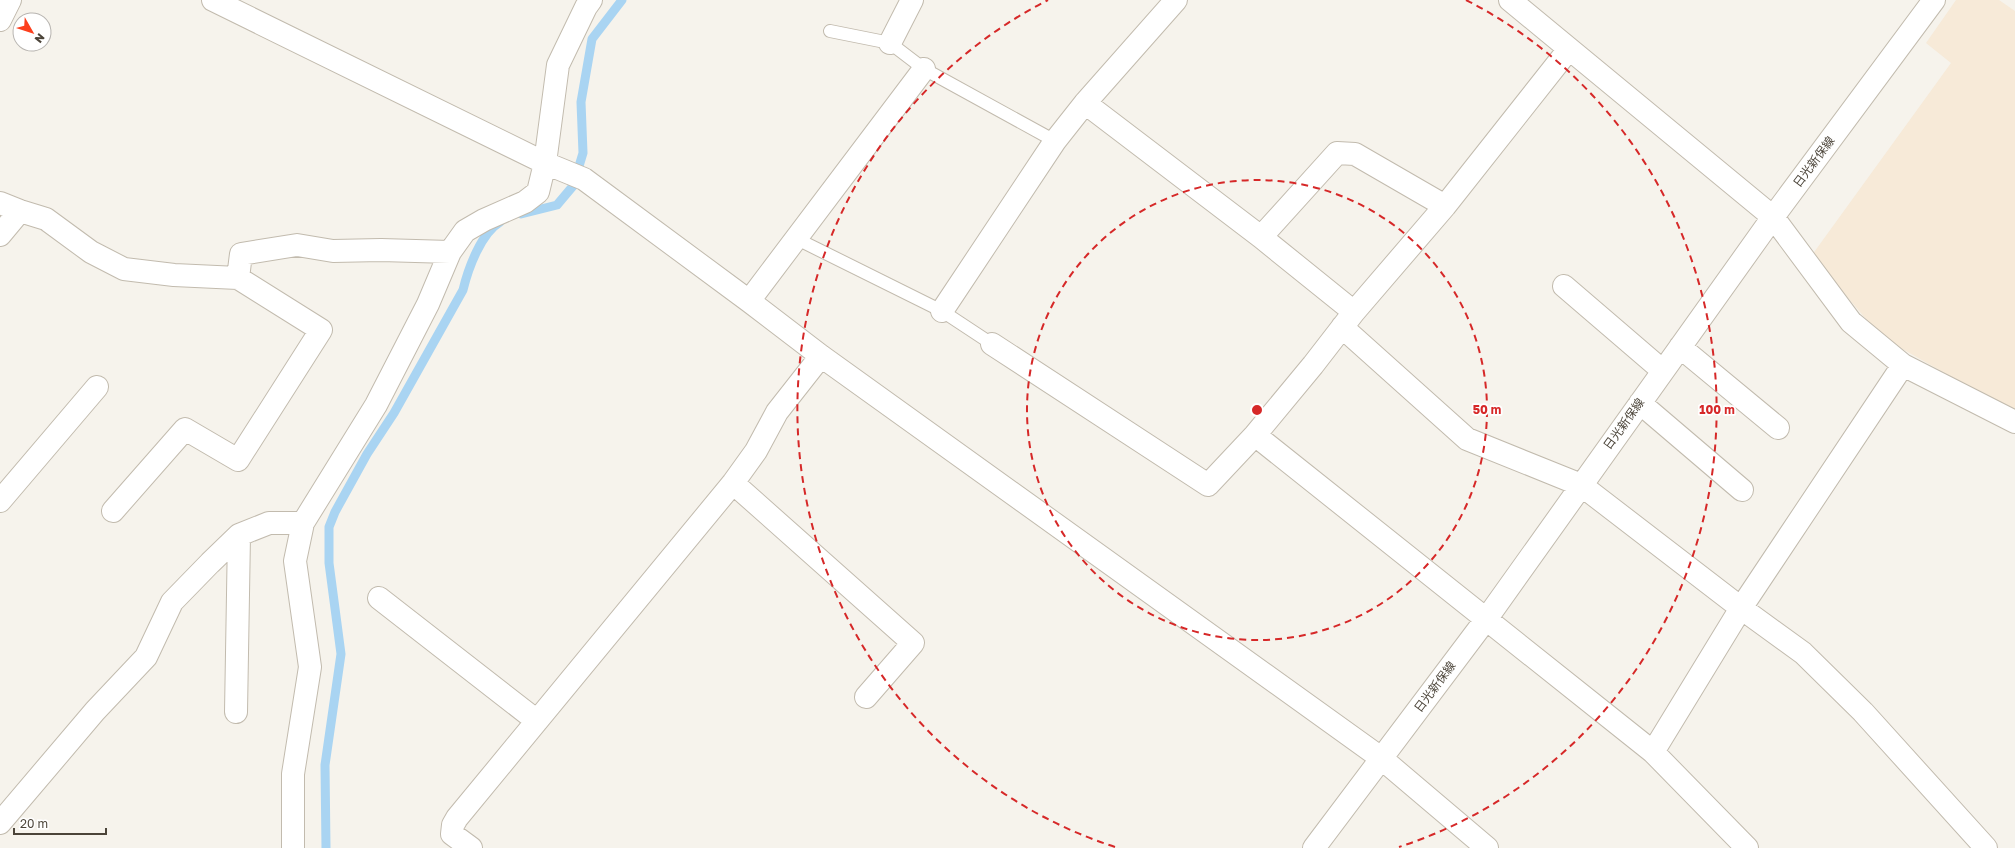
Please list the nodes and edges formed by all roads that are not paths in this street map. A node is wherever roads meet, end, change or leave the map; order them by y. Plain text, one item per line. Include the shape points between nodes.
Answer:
1 (10, 0) edge
2 (213, 0) edge
3 (591, 0) edge
4 (912, 0) edge
5 (1510, 0) edge
6 (1934, 0) edge
7 (1168, 3) edge
8 (0, 20) edge
9 (830, 31) dead end
10 (890, 43) junction
11 (1568, 49) junction
12 (924, 68) junction
13 (1085, 103) junction
14 (1055, 142) junction
15 (545, 163) junction
16 (0, 203) edge
17 (1445, 206) junction
18 (20, 211) junction
19 (1773, 217) junction
20 (0, 235) edge
21 (1261, 237) junction
22 (797, 239) junction
23 (450, 252) junction
24 (238, 278) junction
25 (1564, 286) dead end
26 (749, 301) junction
27 (942, 311) junction
28 (1348, 320) junction
29 (992, 344) joint
30 (1680, 347) junction
31 (821, 356) junction
32 (1903, 365) junction
33 (1663, 371) junction
34 (97, 387) dead end
35 (1640, 403) junction
36 (2015, 422) edge
37 (1778, 428) dead end
38 (1255, 435) junction
39 (733, 483) junction
40 (1581, 485) junction
41 (1742, 490) dead end
42 (0, 501) edge
43 (114, 511) dead end
44 (303, 523) junction
45 (239, 536) junction
46 (379, 598) dead end
47 (1741, 608) junction
48 (1487, 618) junction
49 (866, 697) dead end
50 (236, 712) dead end
51 (537, 721) junction
52 (1653, 752) junction
53 (1381, 758) junction
54 (0, 824) edge
55 (449, 841) edge
56 (293, 848) edge
57 (471, 848) edge
58 (1314, 848) edge
59 (1487, 848) edge
60 (1747, 848) edge
61 (1986, 848) edge

1 - 8 street
2 - 15 street
3 - 15 street via 558,65
4 - 10 street
5 - 11 street
6 - 19 street, 日光新保線
7 - 13 street
9 - 10 lane
10 - 12 lane
11 - 17 street
11 - 19 street
12 - 14 lane
12 - 22 street
13 - 14 street
13 - 21 street
14 - 27 street
15 - 23 street via 538,192 525,202 465,231
15 - 26 street via 584,178
16 - 18 street
17 - 21 street via 1355,154 1337,154
17 - 28 street
18 - 20 street
18 - 24 street via 46,219 90,252 124,269 174,275
19 - 30 street, 日光新保線
19 - 32 street via 1851,322
21 - 28 street
22 - 26 street
22 - 27 lane
23 - 24 street via 333,251 297,245 241,254
23 - 44 street via 428,304 376,404
24 - 43 street via 320,330 238,460 185,429
25 - 33 street
26 - 31 street
27 - 29 lane
28 - 38 street
28 - 40 street via 1467,439
29 - 38 street via 1208,485
30 - 33 street, 日光新保線
30 - 37 street
31 - 39 street via 777,412 756,451
31 - 53 street
32 - 36 street
32 - 47 street
33 - 35 street, 日光新保線
34 - 42 street
35 - 40 street, 日光新保線
35 - 41 street
38 - 48 street
39 - 49 street via 913,643
39 - 51 street
40 - 47 street
40 - 48 street, 日光新保線
44 - 45 street via 269,523
44 - 56 street via 295,561 310,667 293,774
45 - 50 street
45 - 54 street via 172,602 146,657 95,711
46 - 51 street
47 - 52 street
47 - 61 street via 1803,653 1863,712
48 - 52 street
48 - 53 street, 日光新保線
51 - 55 street via 457,818
52 - 60 street
53 - 58 street, 日光新保線
53 - 59 street
55 - 57 street

